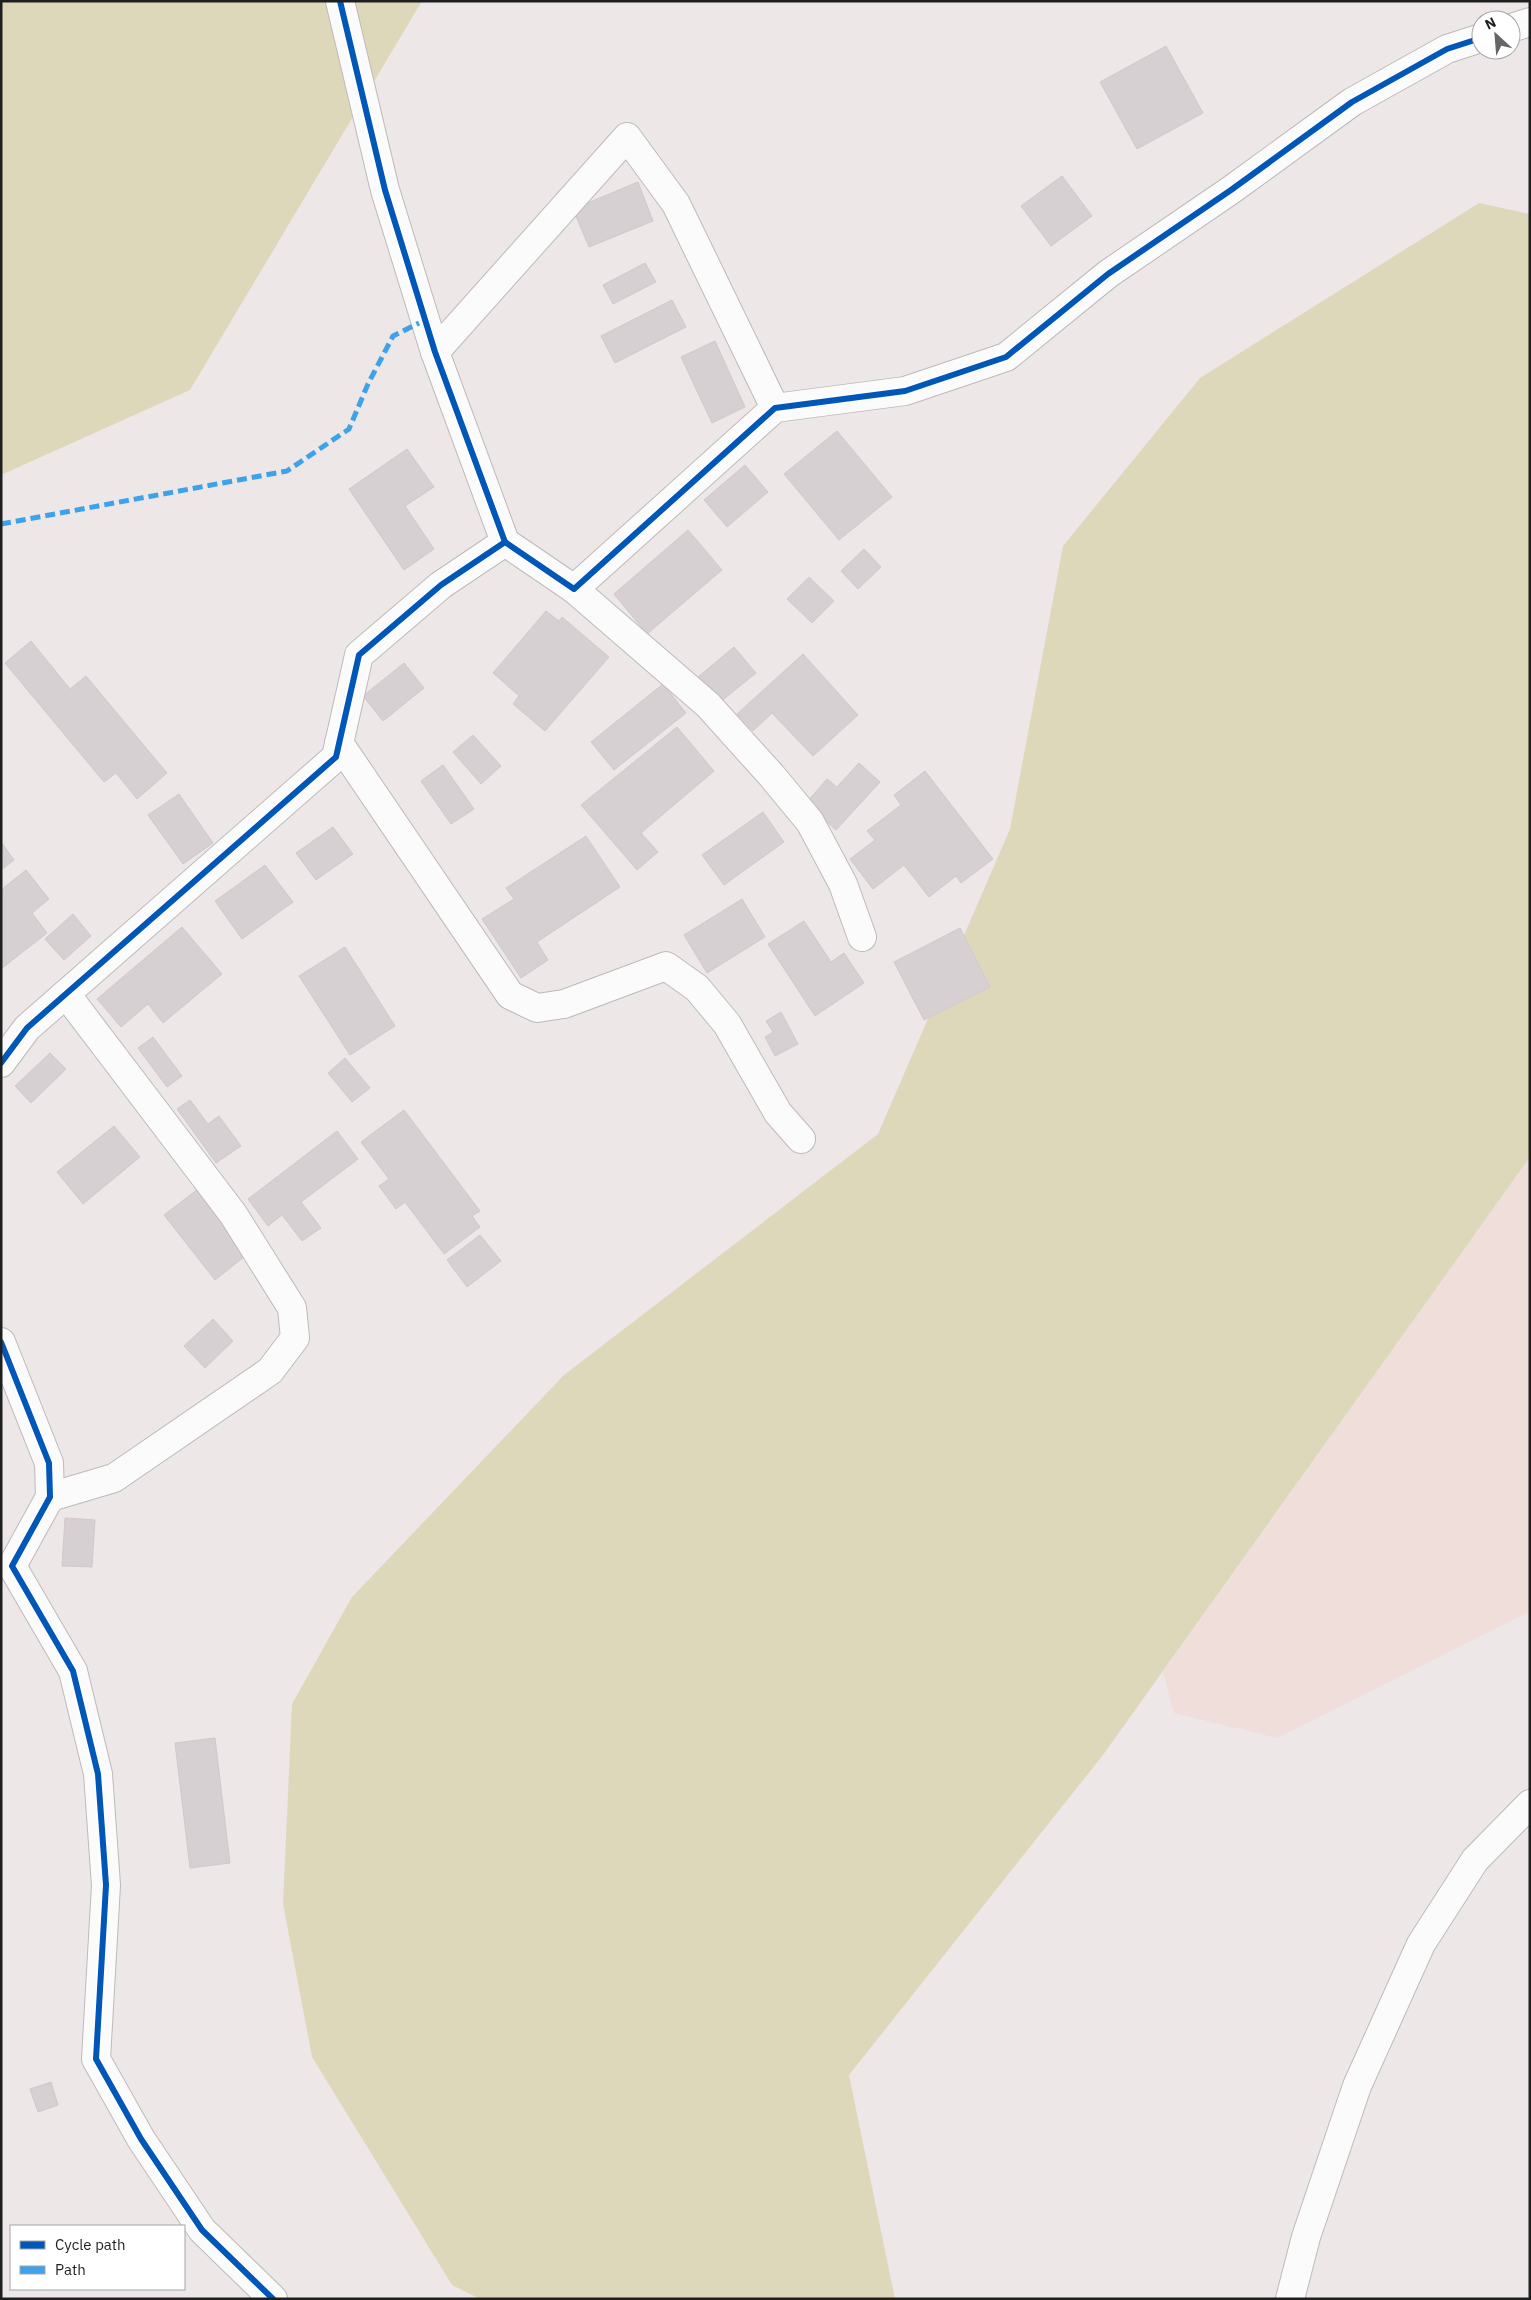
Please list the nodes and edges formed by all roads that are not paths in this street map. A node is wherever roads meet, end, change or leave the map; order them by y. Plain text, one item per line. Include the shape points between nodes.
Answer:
1 (340, 1) edge
2 (1471, 41) edge
3 (435, 352) junction
4 (776, 408) junction
5 (505, 542) junction
6 (574, 589) junction
7 (339, 743) junction
8 (862, 937) dead end
9 (66, 994) junction
10 (1, 1063) edge
11 (801, 1139) dead end
12 (1, 1342) edge
13 (50, 1497) junction
14 (7, 1566) edge
15 (1530, 1804) edge
16 (273, 2299) edge
17 (1290, 2299) edge

1 - 3 street via 385,190
2 - 4 street via 1447,49 1352,102 1232,190 1108,274 1006,357 905,391
3 - 4 street via 627,137 676,204
3 - 5 street
4 - 6 street
5 - 6 street
5 - 7 street via 441,585 359,655
6 - 8 street via 708,705 772,776 810,822 843,884
7 - 9 street via 336,757
7 - 11 street via 510,995 537,1008 564,1004 666,966 697,988 727,1024 778,1113
9 - 10 street via 27,1028
9 - 13 street via 233,1214 292,1308 295,1338 270,1371 114,1478
12 - 13 street via 49,1463
13 - 14 street
14 - 16 street via 73,1671 98,1774 106,1886 96,2059 141,2139 202,2230
15 - 17 street via 1475,1860 1421,1944 1357,2086 1306,2237

